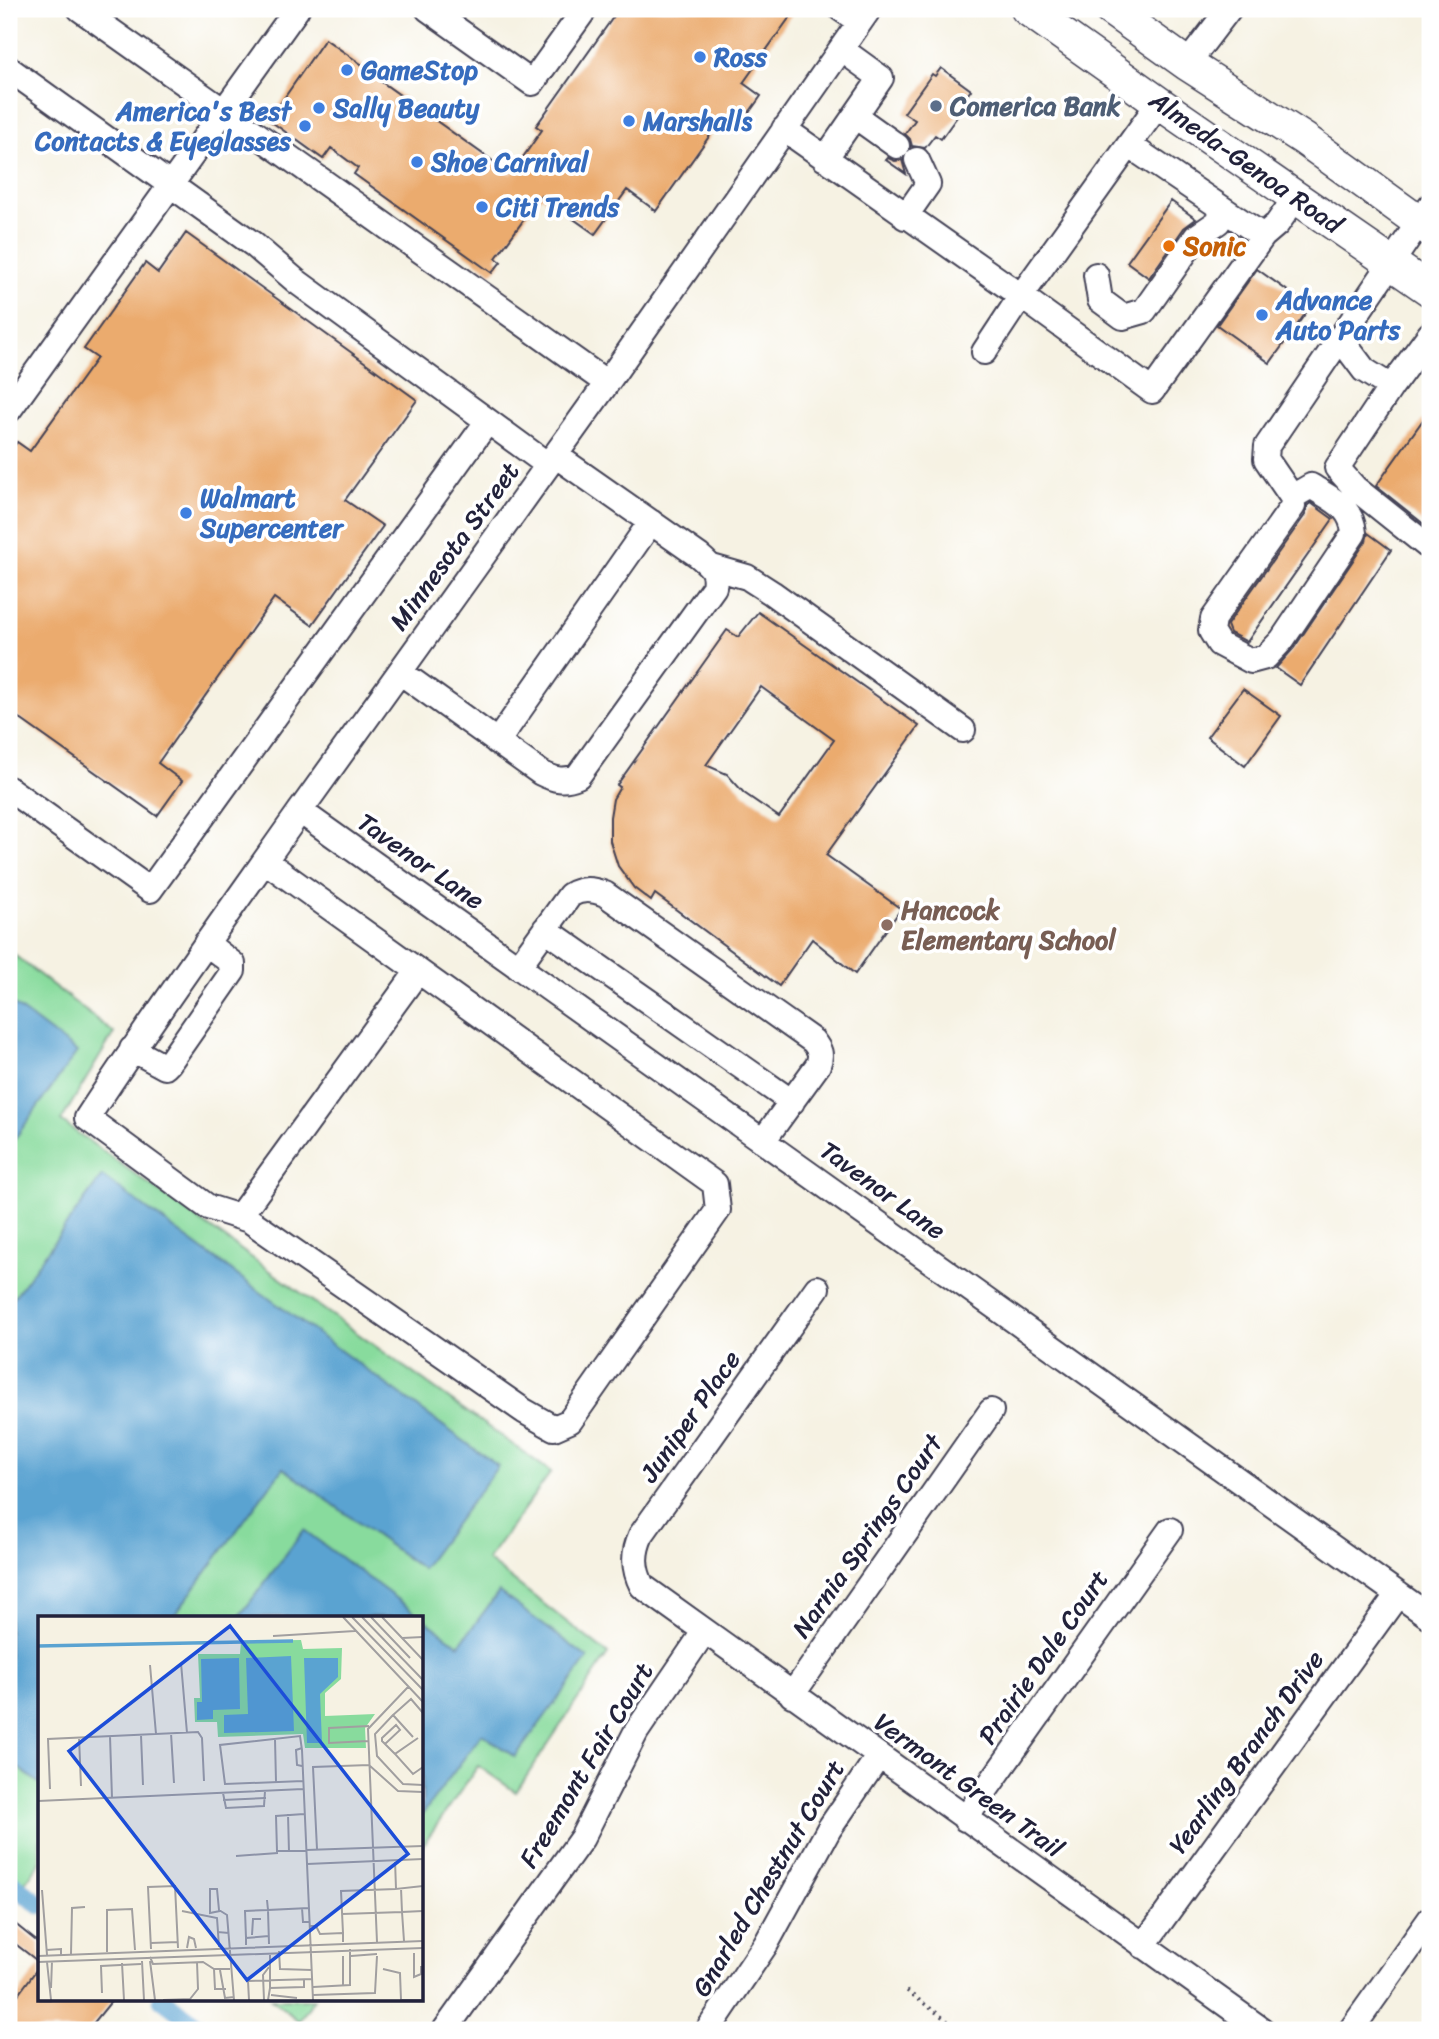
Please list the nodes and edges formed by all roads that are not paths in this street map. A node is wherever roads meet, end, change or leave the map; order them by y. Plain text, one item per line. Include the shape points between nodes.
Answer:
1 (80, 9) edge
2 (297, 9) edge
3 (428, 9) edge
4 (585, 9) edge
5 (1027, 9) edge
6 (1110, 9) edge
7 (1228, 9) edge
8 (856, 13) edge
9 (106, 16) edge
10 (1141, 18) edge
11 (841, 49) junction
12 (1187, 64) junction
13 (9, 69) edge
14 (1159, 103) junction
15 (224, 110) junction
16 (855, 116) junction
17 (784, 129) junction
18 (1130, 146) junction
19 (825, 159) junction
20 (170, 184) junction
21 (1296, 197) junction
22 (905, 217) junction
23 (1427, 219) edge
24 (1217, 222) dead end
25 (1263, 236) junction
26 (1391, 262) junction
27 (1096, 275) dead end
28 (1430, 290) edge
29 (1021, 296) junction
30 (1430, 334) edge
31 (1340, 338) junction
32 (984, 352) dead end
33 (607, 383) junction
34 (1391, 387) junction
35 (9, 410) edge
36 (487, 422) junction
37 (552, 460) junction
38 (1293, 497) junction
39 (651, 522) junction
40 (1430, 548) edge
41 (712, 567) junction
42 (400, 672) junction
43 (963, 730) dead end
44 (497, 741) junction
45 (9, 789) edge
46 (300, 811) junction
47 (265, 861) junction
48 (545, 929) junction
49 (206, 943) junction
50 (518, 967) junction
51 (418, 971) junction
52 (132, 1049) junction
53 (792, 1102) junction
54 (763, 1141) junction
55 (239, 1217) junction
56 (817, 1288) dead end
57 (991, 1411) dead end
58 (1170, 1530) dead end
59 (642, 1586) joint
60 (1398, 1594) junction
61 (1430, 1617) edge
62 (704, 1632) junction
63 (792, 1695) junction
64 (878, 1756) junction
65 (965, 1819) junction
66 (1430, 1919) edge
67 (1143, 1946) junction
68 (445, 2030) edge
69 (708, 2030) edge
70 (1262, 2030) edge
71 (1351, 2030) edge

1 - 9 street
2 - 15 street
3 - 4 street via 532,83
5 - 14 main road, Almeda-Genoa Road
6 - 10 main road, Almeda-Genoa Road
7 - 12 street
8 - 11 street, Minnesota Street
9 - 15 street
10 - 12 main road, Almeda-Genoa Road
11 - 16 street via 881,78
11 - 17 street, Minnesota Street
12 - 14 main road
12 - 23 main road, Almeda-Genoa Road
13 - 20 street
14 - 18 street
14 - 21 main road, Almeda-Genoa Road
15 - 20 street
15 - 33 street
16 - 19 street
16 - 22 street via 907,153 928,184
17 - 19 street
17 - 33 street, Minnesota Street
18 - 25 street
18 - 29 street
19 - 22 street
20 - 35 street
20 - 36 street
21 - 25 street
21 - 26 main road, Almeda-Genoa Road
22 - 29 street
23 - 26 street
24 - 27 street via 1196,237 1144,311 1123,317 1100,300
25 - 29 street via 1152,391
26 - 28 main road, Almeda-Genoa Road
26 - 31 street
29 - 32 street
30 - 34 street
31 - 34 street via 1364,370
31 - 38 street via 1267,446 1266,459
33 - 37 street, Minnesota Street
34 - 40 street via 1337,468
36 - 37 street
36 - 45 street via 150,890
37 - 39 street
37 - 42 street, Minnesota Street
38 - 38 street via 1293,506 1213,619 1211,631 1219,644 1251,661 1266,657 1282,640 1354,533 1347,509 1311,486
39 - 41 street
39 - 44 street
41 - 43 street via 747,577 772,593
41 - 44 street via 714,586 578,776 554,780
42 - 44 street
42 - 46 street, Minnesota Street
46 - 47 street, Minnesota Street
46 - 50 street, Tavenor Lane
47 - 49 street, Minnesota Street
47 - 51 street
48 - 50 street
48 - 53 street
48 - 53 street via 578,890 605,894 638,917 820,1049 818,1065
49 - 52 street, Minnesota Street
49 - 52 street via 233,964 233,971 165,1067
50 - 54 street, Tavenor Lane
51 - 55 street
51 - 55 street via 715,1184 718,1210 570,1422 554,1428 524,1411
52 - 55 street, Minnesota Street via 87,1118 208,1207
53 - 54 street
54 - 60 street, Tavenor Lane
56 - 59 street, Juniper Place via 641,1535 635,1557
57 - 63 street, Narnia Springs Court
58 - 65 street, Prairie Dale Court
59 - 62 street, Vermont Green Trail
60 - 61 street, Tavenor Lane
60 - 67 street, Yearling Branch Drive
62 - 63 street, Vermont Green Trail
62 - 68 street, Freemont Fair Court via 636,1732 582,1838
63 - 64 street, Vermont Green Trail
64 - 65 street, Vermont Green Trail
64 - 69 street, Gnarled Chestnut Court via 829,1829 766,1944
65 - 67 street, Vermont Green Trail
66 - 71 street
67 - 70 street, Vermont Green Trail

